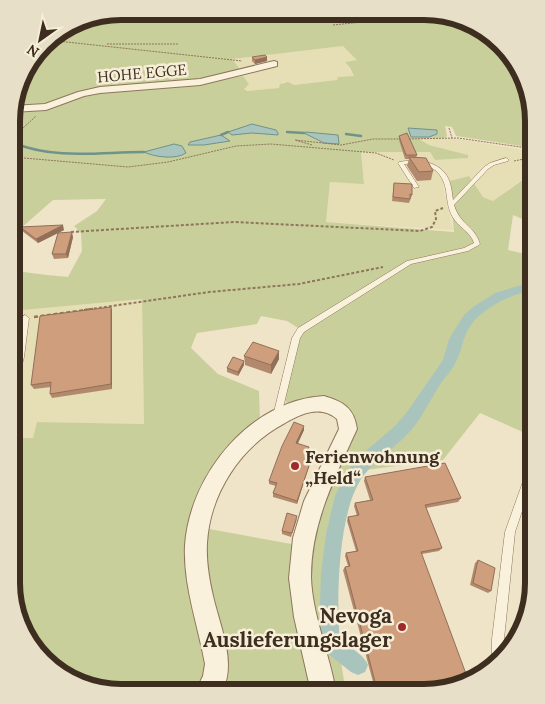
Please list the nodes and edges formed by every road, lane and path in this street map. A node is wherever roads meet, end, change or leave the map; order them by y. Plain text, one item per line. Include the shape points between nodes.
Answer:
1 (383, 20) edge
2 (333, 25) dead end
3 (65, 41) edge
4 (103, 44) junction
5 (179, 44) dead end
6 (274, 64) dead end
7 (261, 67) junction
8 (46, 107) junction
9 (21, 108) edge
10 (449, 128) dead end
11 (20, 132) edge
12 (452, 138) junction
13 (318, 147) junction
14 (525, 148) edge
15 (20, 158) edge
16 (525, 159) edge
17 (506, 160) dead end
18 (514, 161) dead end
19 (401, 163) junction
20 (416, 187) dead end
21 (452, 207) junction
22 (71, 232) edge
23 (409, 262) junction
24 (25, 318) joint
25 (20, 357) edge
26 (277, 416) junction
27 (525, 488) edge
28 (498, 651) edge
29 (212, 684) edge
30 (322, 684) edge

1 - 2 path
3 - 4 path
4 - 5 path
4 - 7 path via 224,58
6 - 7 street, HOHE EGGE
7 - 8 street, HOHE EGGE via 200,82 89,92
8 - 9 street, HOHE EGGE
8 - 11 path
10 - 12 path
12 - 13 path via 373,139 342,145 295,140
12 - 14 path
13 - 15 path via 236,146 168,162 128,167
13 - 19 path via 376,153
16 - 18 path
17 - 21 lane via 486,168
19 - 20 lane
19 - 21 lane via 421,162 436,168 447,183
21 - 22 path via 435,211 436,220 432,227 420,231 234,222
21 - 23 lane via 456,218 476,236 477,244 466,250
23 - 24 path via 299,284 209,292
23 - 26 lane via 301,330 296,338
24 - 25 lane
26 - 29 street via 232,456 215,480 198,531 198,577 217,664
26 - 30 street via 309,405 333,405 345,415 348,428 314,501 304,538 300,578
27 - 28 lane via 510,532

